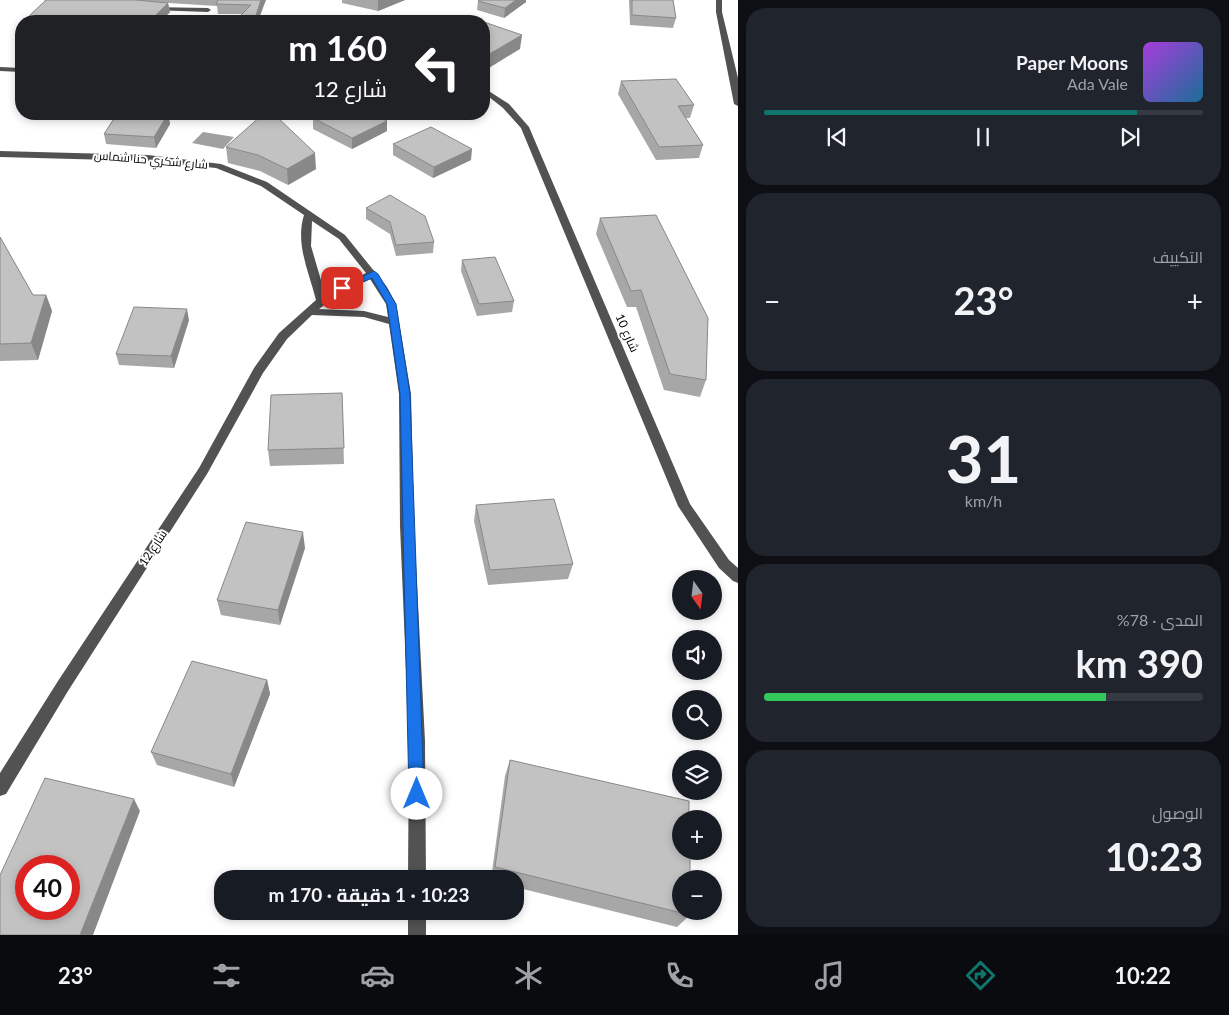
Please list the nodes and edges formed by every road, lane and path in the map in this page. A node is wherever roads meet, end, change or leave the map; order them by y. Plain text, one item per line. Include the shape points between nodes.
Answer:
1 (718, 0) edge
2 (144, 7) edge
3 (208, 10) dead end
4 (0, 69) edge
5 (15, 70) edge
6 (490, 94) edge
7 (490, 98) edge
8 (496, 98) junction
9 (738, 104) edge
10 (0, 154) edge
11 (308, 213) junction
12 (374, 274) junction
13 (321, 301) junction
14 (309, 312) junction
15 (394, 322) junction
16 (738, 576) edge
17 (0, 788) edge
18 (417, 870) edge
19 (417, 920) edge
20 (417, 935) edge

1 - 9 street
2 - 3 street
4 - 5 street
6 - 8 street, شارع 10
7 - 8 street
8 - 16 street, شارع 10 via 524,127 684,506 724,564
10 - 11 street, شارع شكري حنا شماس via 139,158 218,166 264,184
11 - 12 street, شارع شكري حنا شماس via 342,237
11 - 13 street via 303,226
12 - 13 street, شارع 12
12 - 15 street, شارع شكري حنا شماس via 391,304
13 - 14 street, شارع 12
14 - 15 street via 364,314
14 - 17 street, شارع 12 via 283,336 258,371 203,471
15 - 18 street, شارع شكري حنا شماس via 405,394
19 - 20 street

